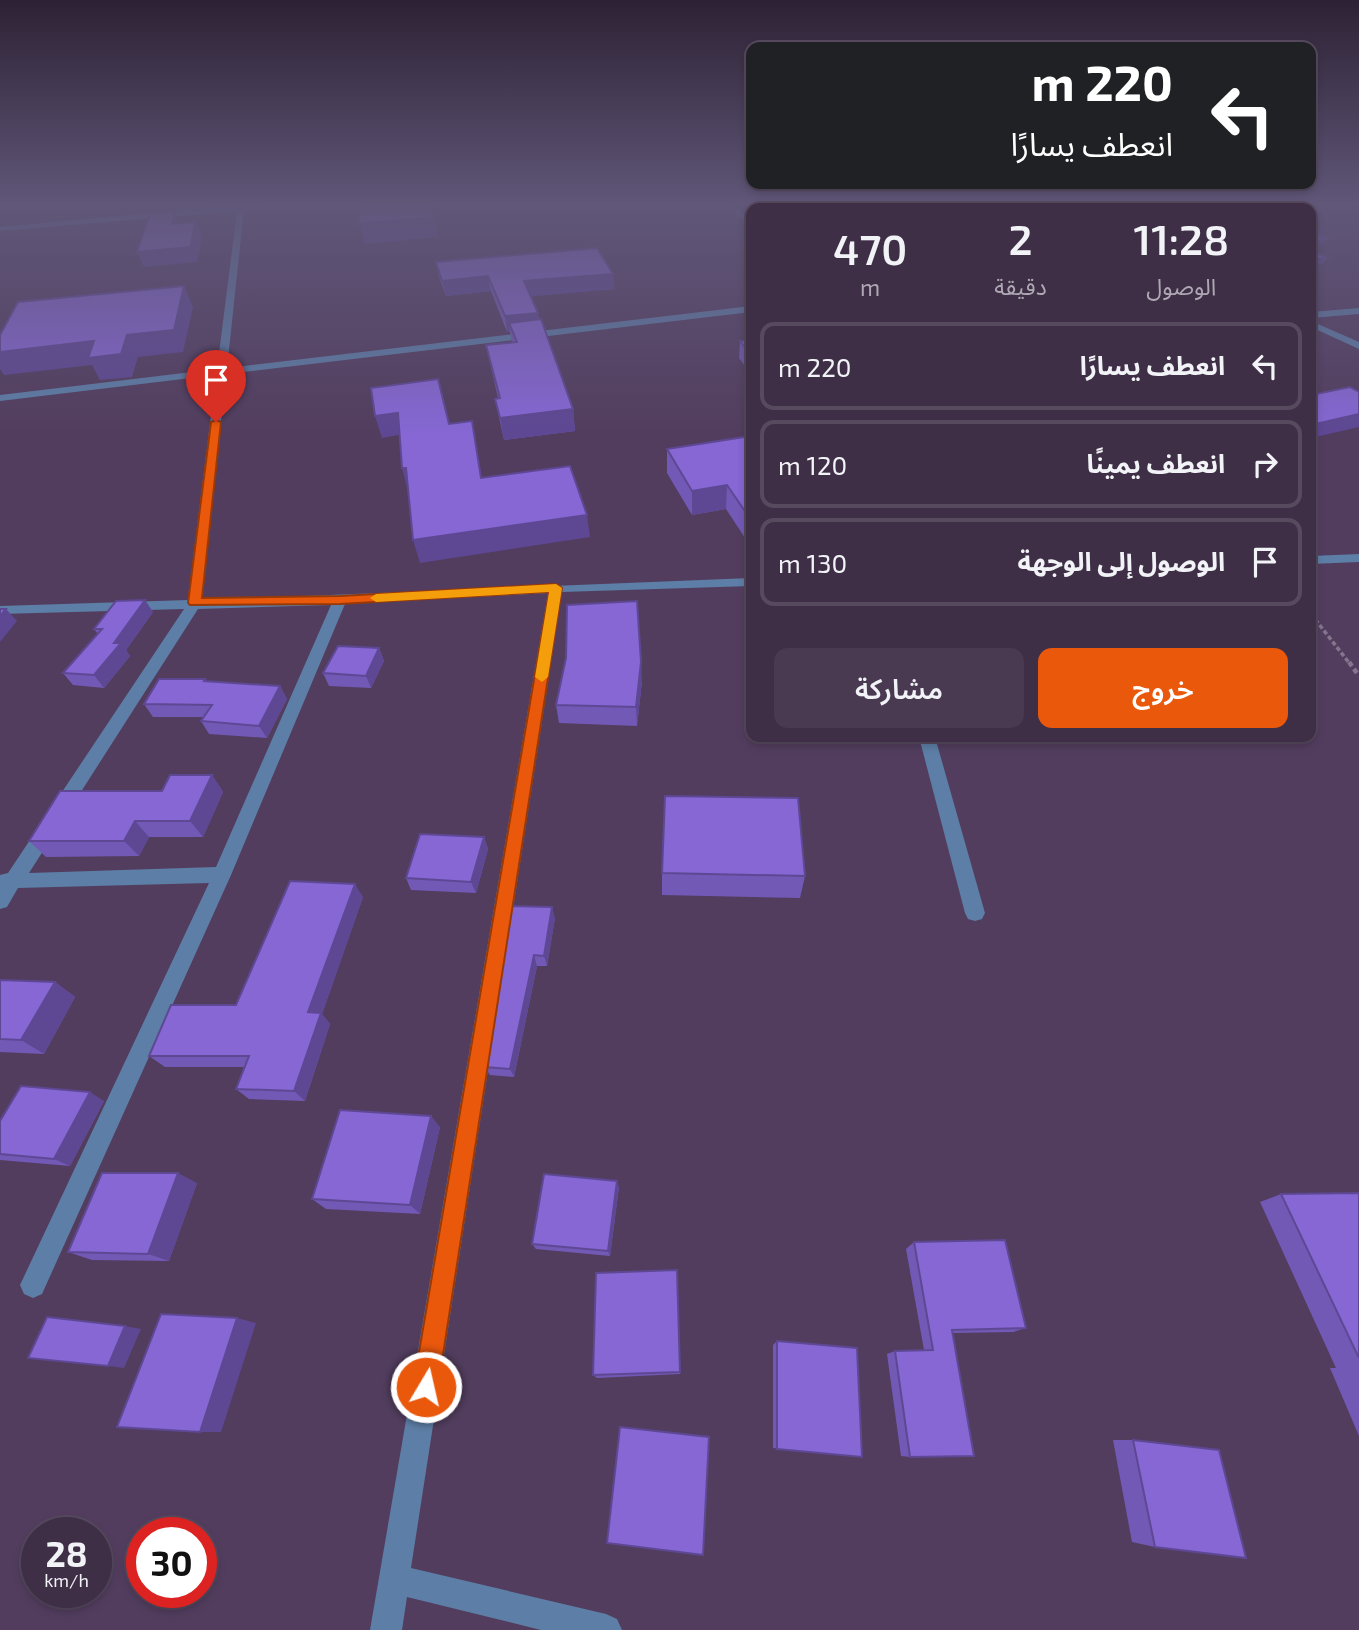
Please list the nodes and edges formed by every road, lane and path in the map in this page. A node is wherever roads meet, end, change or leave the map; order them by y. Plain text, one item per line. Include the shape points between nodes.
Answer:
1 (232, 281) edge
2 (746, 310) edge
3 (1359, 311) edge
4 (1316, 315) edge
5 (1316, 326) edge
6 (1359, 346) edge
7 (222, 371) junction
8 (0, 398) edge
9 (1359, 558) edge
10 (1316, 560) edge
11 (746, 582) edge
12 (556, 588) junction
13 (340, 600) junction
14 (195, 603) junction
15 (0, 610) edge
16 (1316, 620) edge
17 (1359, 676) edge
18 (928, 742) edge
19 (222, 875) junction
20 (6, 881) edge
21 (0, 901) edge
22 (975, 913) dead end
23 (33, 1285) dead end
24 (394, 1579) junction
25 (386, 1630) edge
26 (606, 1630) edge

1 - 7 street
2 - 7 street
3 - 4 street
5 - 6 street
7 - 8 street
7 - 14 street
9 - 10 street
11 - 12 street
12 - 13 street
12 - 24 street
13 - 14 street
13 - 19 street
14 - 15 street
14 - 20 street
16 - 17 path
18 - 22 street
19 - 20 street
19 - 23 street
20 - 21 street
24 - 25 street
24 - 26 street

